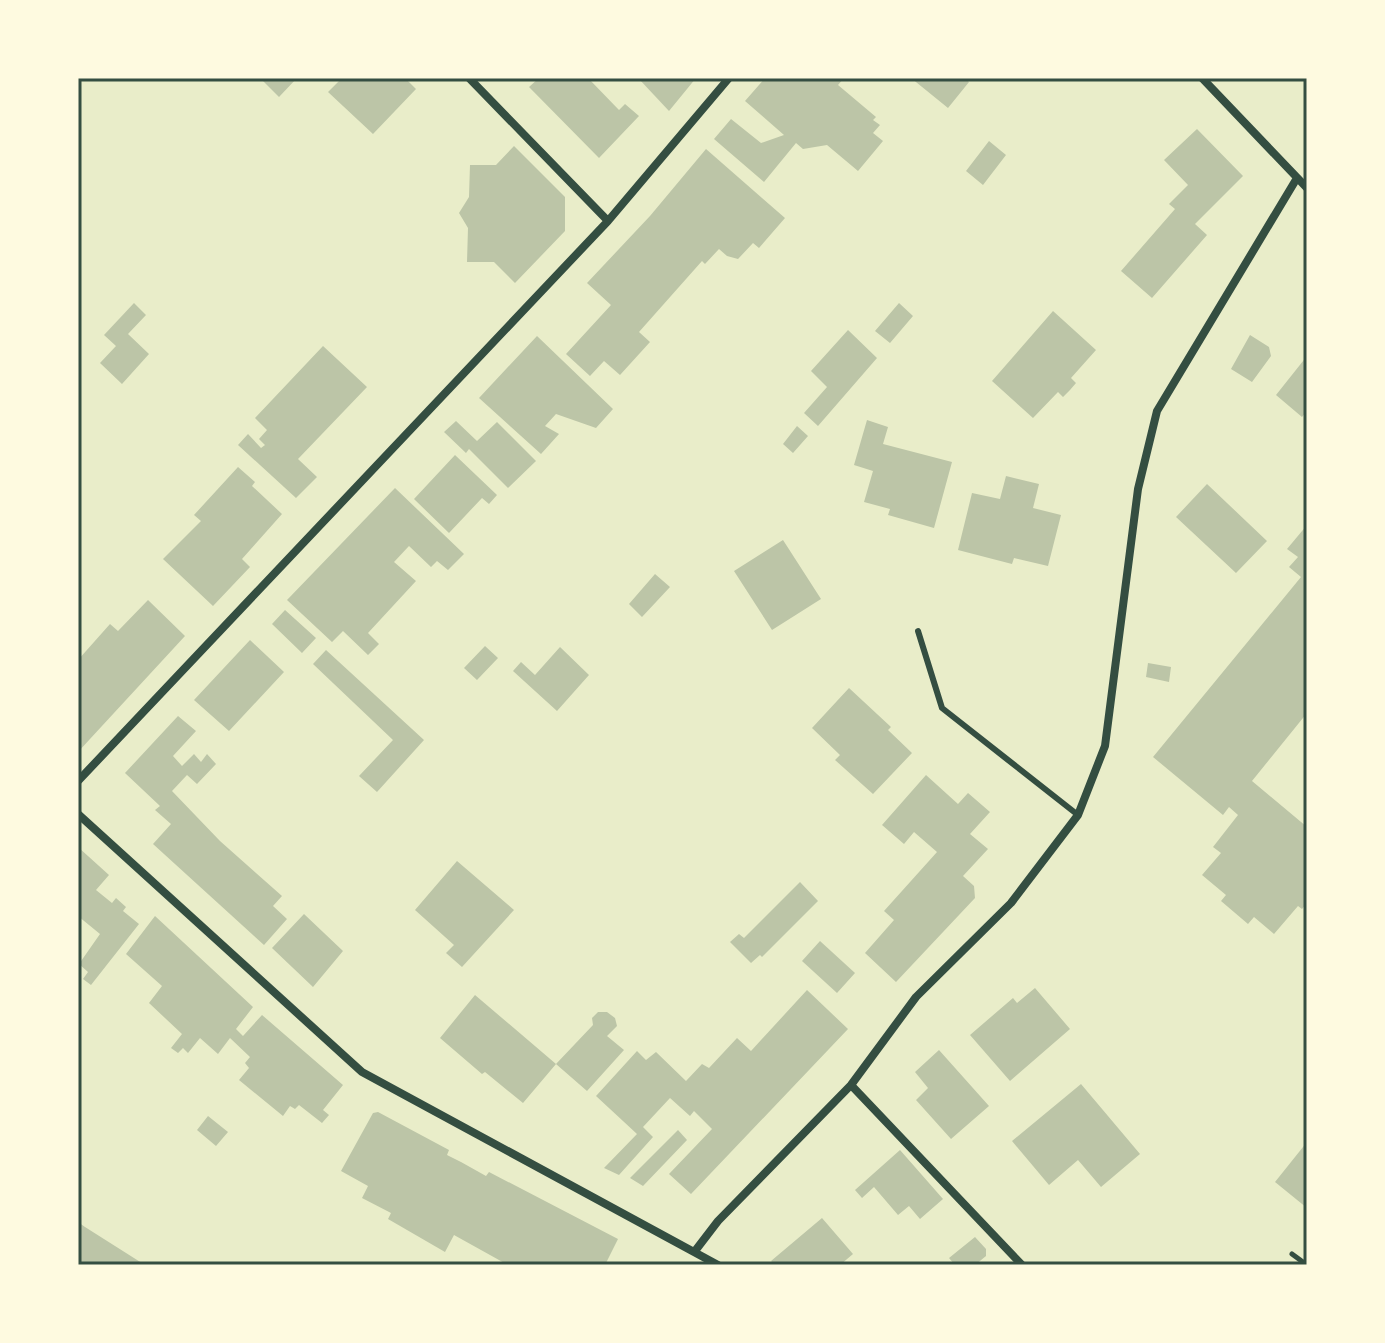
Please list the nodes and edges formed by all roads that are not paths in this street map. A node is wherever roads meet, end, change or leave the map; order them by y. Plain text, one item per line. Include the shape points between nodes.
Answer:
1 (469, 78) edge
2 (729, 78) edge
3 (1202, 78) edge
4 (1297, 178) junction
5 (1307, 188) edge
6 (608, 221) junction
7 (918, 631) dead end
8 (78, 781) edge
9 (78, 814) edge
10 (1078, 815) junction
11 (851, 1085) junction
12 (695, 1251) junction
13 (718, 1265) edge
14 (1022, 1265) edge

1 - 6 street
2 - 6 street
3 - 4 street
4 - 5 street
4 - 10 street via 1157,411 1138,489 1105,746
6 - 8 street
7 - 10 lane via 942,708
9 - 12 street via 362,1072
10 - 11 street via 1011,903 916,997
11 - 12 street
11 - 14 street
12 - 13 street

